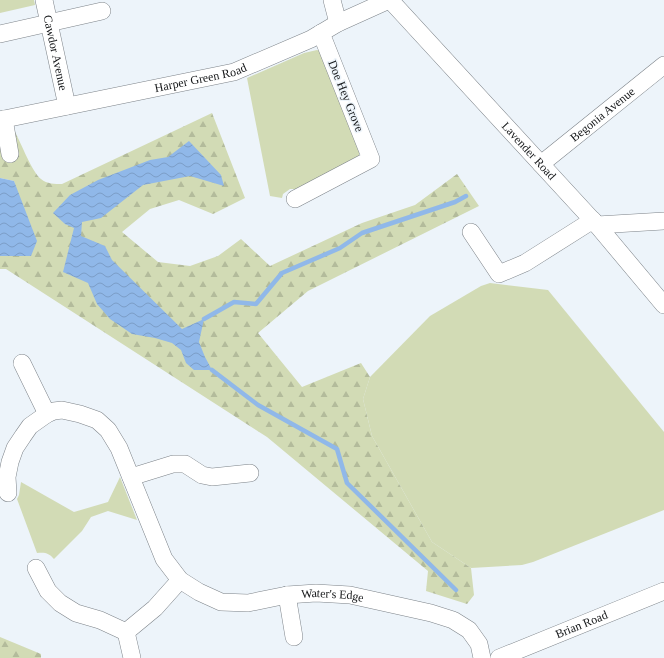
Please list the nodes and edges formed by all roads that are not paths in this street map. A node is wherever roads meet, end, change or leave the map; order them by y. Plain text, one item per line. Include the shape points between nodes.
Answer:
1 (44, 0) edge
2 (332, 0) edge
3 (389, 0) edge
4 (102, 11) dead end
5 (49, 23) junction
6 (338, 23) junction
7 (321, 33) junction
8 (0, 34) edge
9 (664, 65) edge
10 (67, 106) junction
11 (2, 120) edge
12 (10, 154) dead end
13 (542, 164) junction
14 (295, 199) dead end
15 (664, 221) edge
16 (595, 222) junction
17 (471, 232) dead end
18 (664, 305) edge
19 (22, 363) dead end
20 (47, 414) junction
21 (240, 471) dead end
22 (131, 477) junction
23 (5, 482) edge
24 (36, 568) dead end
25 (180, 580) junction
26 (664, 590) edge
27 (287, 595) junction
28 (126, 632) junction
29 (295, 638) dead end
30 (480, 651) edge
31 (132, 658) edge
32 (499, 658) edge

1 - 5 street, Cawdor Avenue
2 - 6 street
3 - 6 street, Harper Green Road
3 - 13 street, Lavender Road
4 - 5 street
5 - 8 street
5 - 10 street, Cawdor Avenue
6 - 7 street, Harper Green Road
7 - 10 street, Harper Green Road via 234,72
7 - 14 street, Doe Hey Grove via 376,162
9 - 13 street, Begonia Avenue
10 - 11 street, Harper Green Road
11 - 12 street
13 - 16 street, Lavender Road
15 - 16 street
16 - 17 street via 525,264 499,274
16 - 18 street, Lavender Road
19 - 20 street
20 - 22 street, Water's Edge via 62,410 97,420 108,430 119,448
20 - 23 street, Water's Edge via 30,426 22,436 15,448
21 - 22 street via 212,477 202,475 185,464 173,464
22 - 25 street, Water's Edge via 164,559
24 - 28 street via 48,591 60,603 76,613
25 - 27 street, Water's Edge via 221,602 248,602
25 - 28 street via 154,608
26 - 32 street, Brian Road
27 - 29 street
27 - 30 street, Water's Edge via 350,595 431,613 453,620 469,630
28 - 31 street

